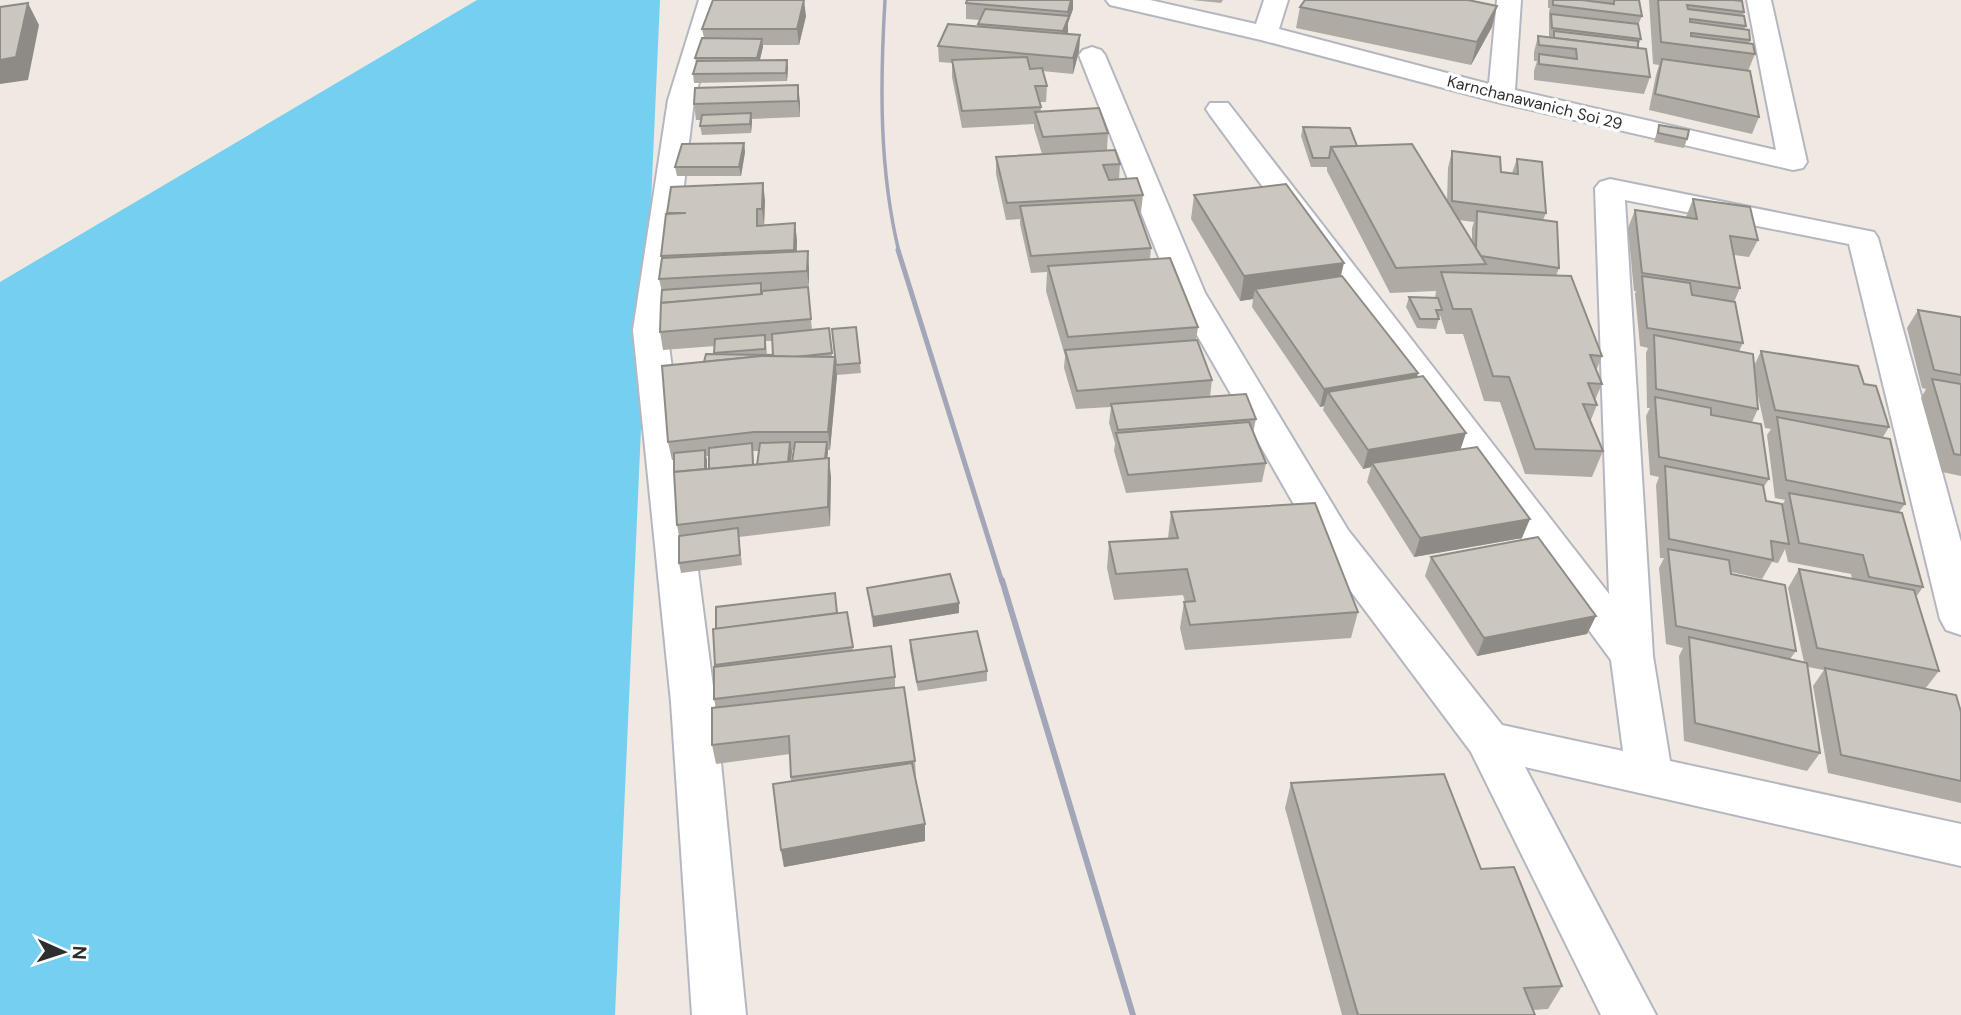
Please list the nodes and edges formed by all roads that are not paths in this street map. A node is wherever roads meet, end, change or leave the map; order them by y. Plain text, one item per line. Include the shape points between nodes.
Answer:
1 (711, 0) edge
2 (1118, 0) edge
3 (1276, 0) edge
4 (1509, 0) edge
5 (1759, 0) edge
6 (1265, 33) junction
7 (1092, 55) dead end
8 (1501, 95) junction
9 (1219, 109) dead end
10 (1961, 619) edge
11 (1632, 656) junction
12 (1488, 740) junction
13 (1649, 775) junction
14 (1961, 845) edge
15 (719, 1015) edge
16 (1629, 1015) edge

1 - 15 street via 681,100 650,331 693,702
2 - 6 street, Karnchanawanich Soi 29
3 - 6 street
4 - 8 street
5 - 8 street, Karnchanawanich Soi 29 via 1793,162
6 - 8 street, Karnchanawanich Soi 29
7 - 12 street via 1189,293 1334,540
9 - 11 street
10 - 11 street via 1863,238 1610,188
11 - 13 street
12 - 13 street
12 - 16 street
13 - 14 street

